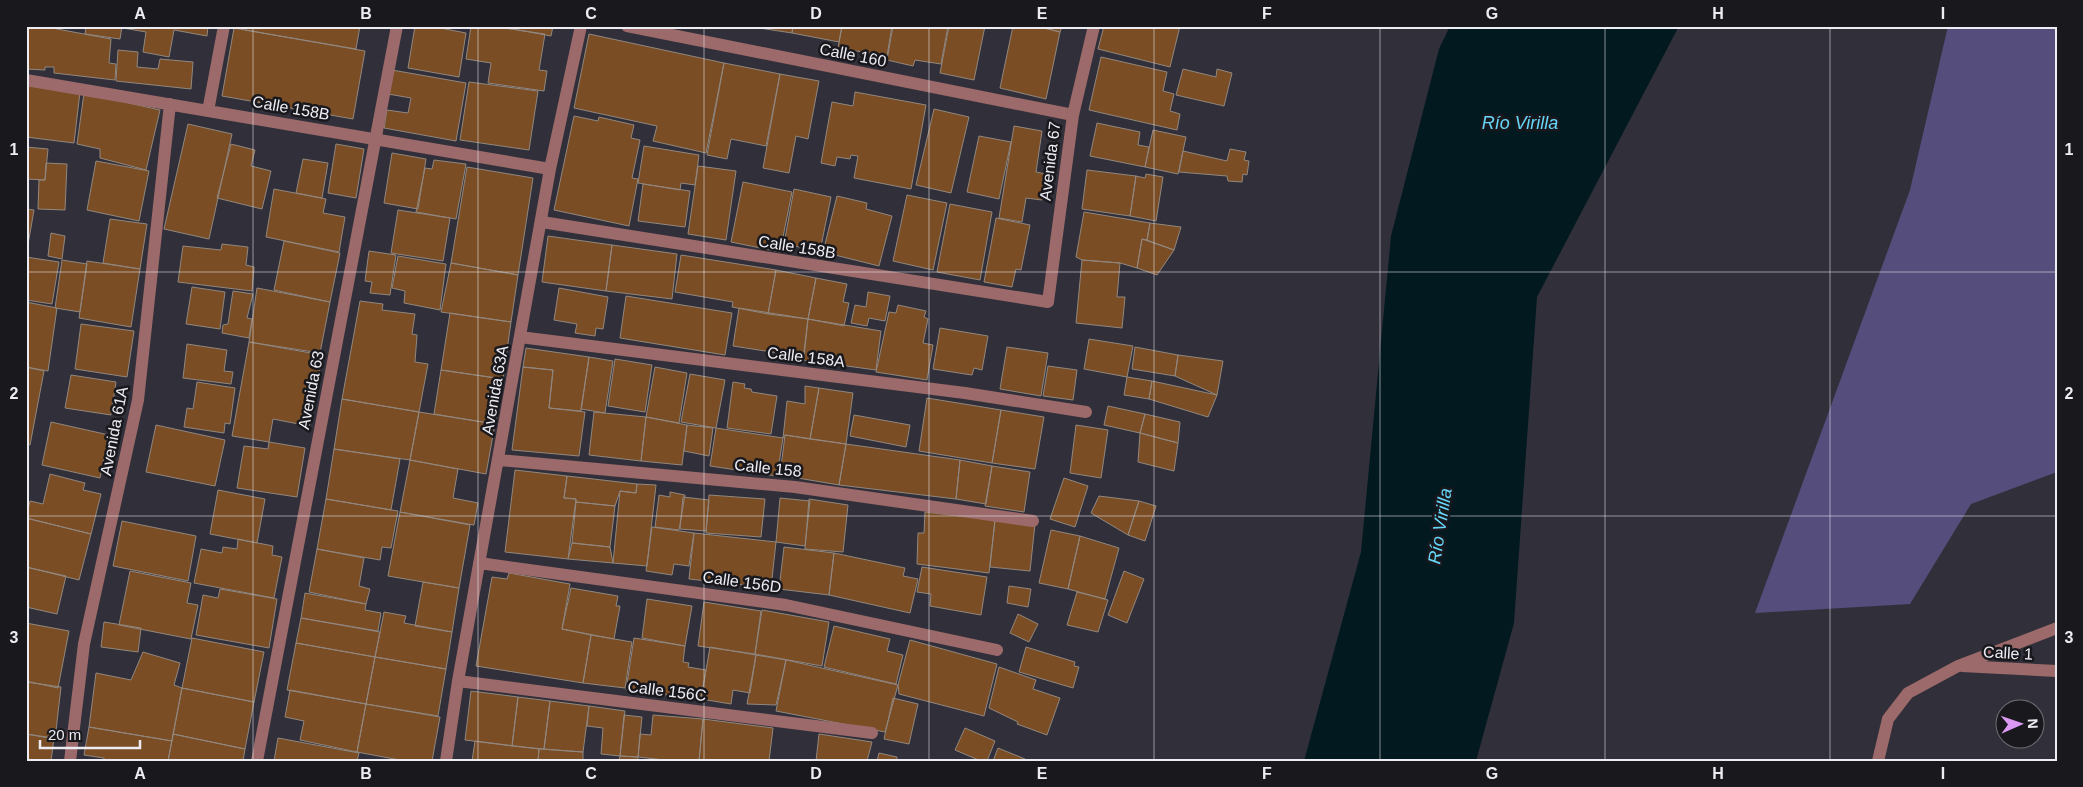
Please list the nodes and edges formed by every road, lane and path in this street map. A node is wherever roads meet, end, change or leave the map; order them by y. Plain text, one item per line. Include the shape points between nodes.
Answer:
1 (224, 26) edge
2 (398, 26) edge
3 (581, 26) edge
4 (627, 26) edge
5 (1094, 26) edge
6 (26, 80) edge
7 (170, 104) junction
8 (208, 111) junction
9 (1073, 115) junction
10 (375, 139) junction
11 (550, 168) junction
12 (542, 222) junction
13 (1048, 302) joint
14 (520, 337) junction
15 (1086, 412) dead end
16 (499, 460) junction
17 (1033, 521) dead end
18 (479, 563) junction
19 (2057, 628) edge
20 (997, 650) dead end
21 (1958, 666) junction
22 (2057, 672) edge
23 (458, 681) junction
24 (872, 733) dead end
25 (70, 761) edge
26 (257, 761) edge
27 (446, 761) edge
28 (1878, 761) edge

1 - 8 street
2 - 10 street, Avenida 63
3 - 11 street, Avenida 63A
4 - 9 street, Calle 160
5 - 9 street, Avenida 67
6 - 7 street, Calle 158B
7 - 8 street, Calle 158B
7 - 25 street, Avenida 61A via 138,400 84,644
8 - 10 street, Calle 158B
9 - 13 street, Avenida 67
10 - 11 street, Calle 158B
10 - 26 street, Avenida 63
11 - 12 street, Avenida 63A
12 - 13 street, Calle 158B
12 - 14 street, Avenida 63A
14 - 15 street, Calle 158A via 956,392
14 - 16 street, Avenida 63A
16 - 17 street, Calle 158 via 795,487
16 - 18 street, Avenida 63A
18 - 20 street, Calle 156D via 786,604
18 - 23 street, Avenida 63A
19 - 21 street
21 - 22 street, Calle 1
21 - 28 street via 1908,692 1888,719
23 - 24 street, Calle 156C
23 - 27 street, Avenida 63A

